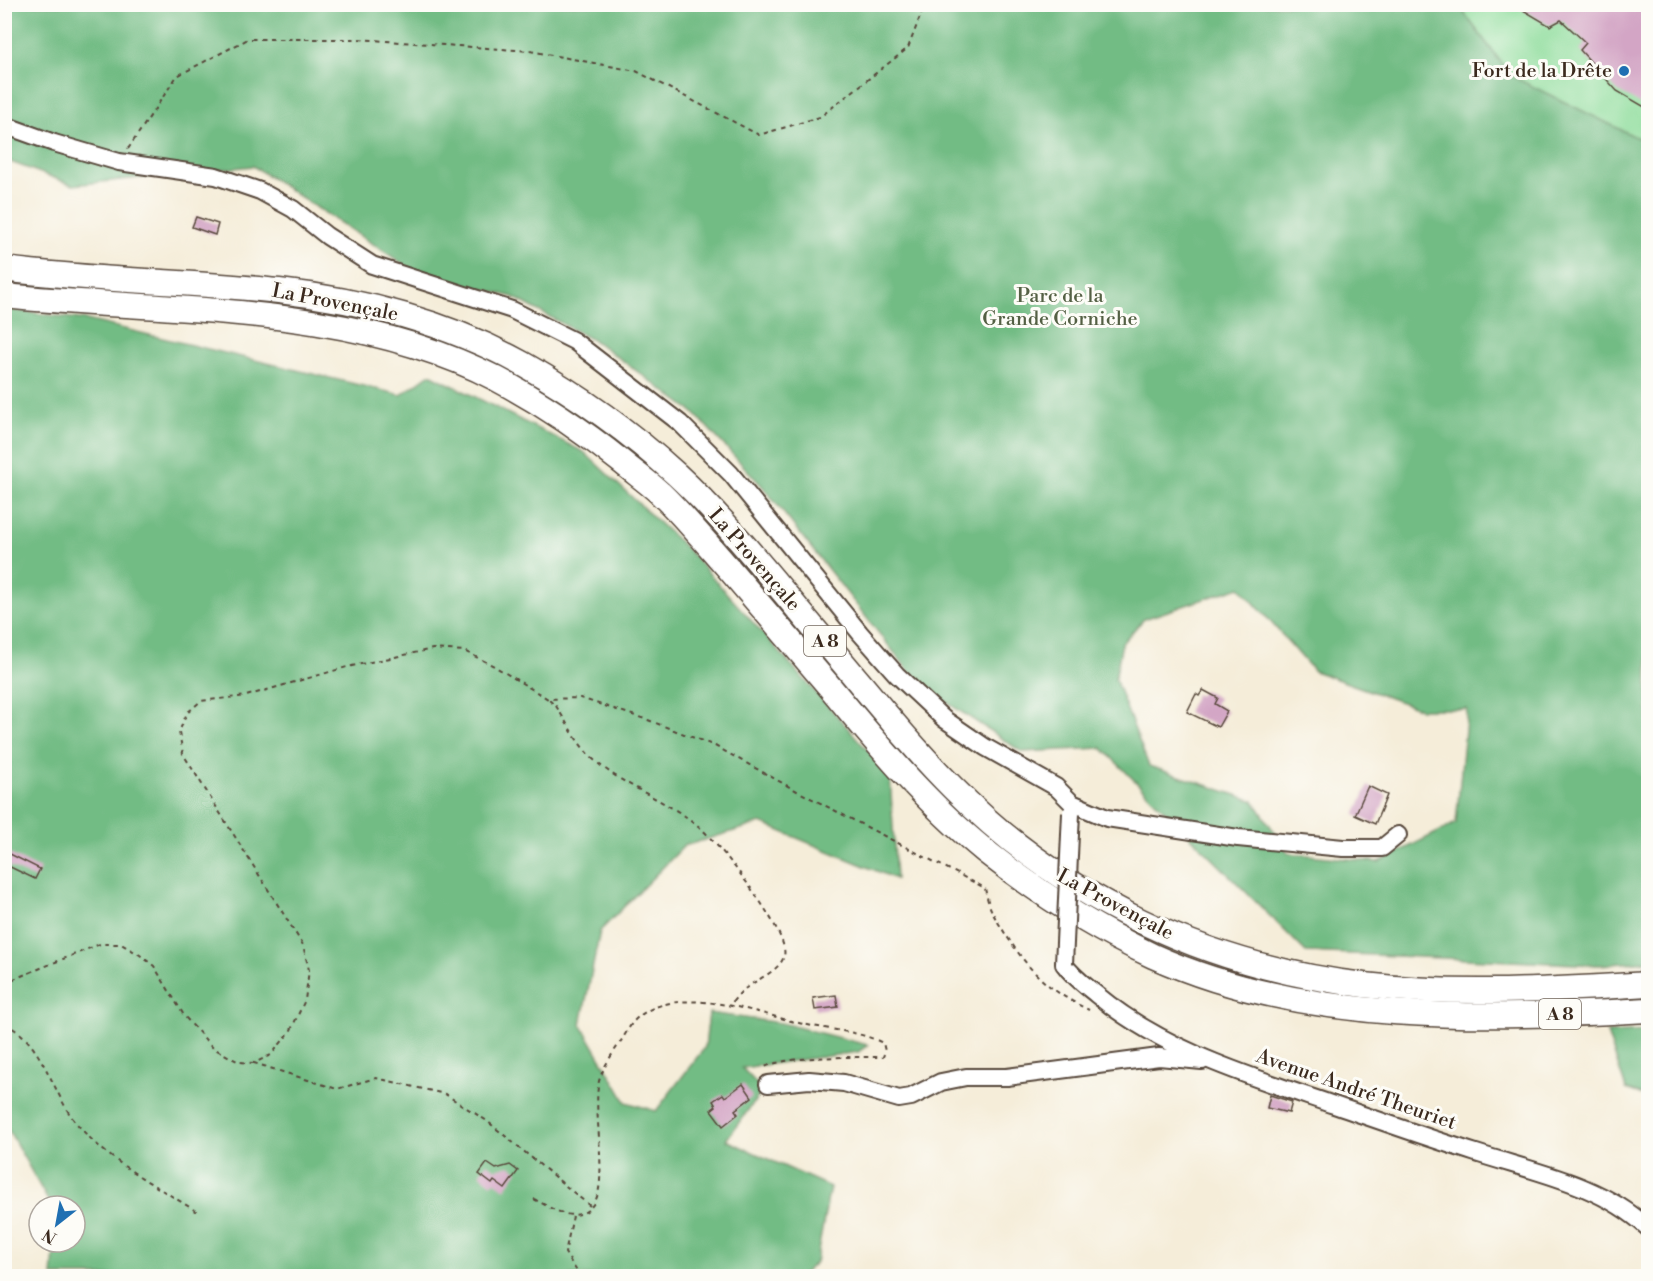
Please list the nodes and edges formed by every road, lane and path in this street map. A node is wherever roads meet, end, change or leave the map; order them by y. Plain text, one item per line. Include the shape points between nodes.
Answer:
1 (925, 4) edge
2 (4, 125) edge
3 (119, 162) junction
4 (4, 269) edge
5 (4, 296) edge
6 (548, 699) junction
7 (1072, 808) junction
8 (1398, 835) dead end
9 (4, 984) edge
10 (1648, 984) edge
11 (730, 1005) junction
12 (1089, 1010) dead end
13 (1648, 1010) edge
14 (4, 1024) edge
15 (1209, 1061) junction
16 (254, 1063) junction
17 (768, 1084) joint
18 (534, 1199) dead end
19 (590, 1206) junction
20 (199, 1213) dead end
21 (574, 1215) junction
22 (1648, 1228) edge
23 (580, 1276) edge

1 - 3 path via 908,48 820,117 759,135 636,71 530,51 358,39 248,39 177,76
2 - 3 street
3 - 7 street via 216,176 260,191 293,209 372,265 512,310 574,341 680,423 731,474 897,675 944,719 1056,787
4 - 10 highway, La Provençale / A 8 via 327,297 429,324 519,362 574,395 679,477 748,549 914,746 954,790 1001,832 1093,897 1172,936 1243,961 1364,985 1471,991
5 - 13 highway, La Provençale / A 8 via 221,312 380,336 440,354 547,407 659,492 887,756 937,808 1035,889 1091,924 1156,957 1225,982 1302,1000 1377,1011 1472,1015
6 - 11 path via 591,757 623,782 698,826 733,863 784,941 782,961 744,989
6 - 12 path via 580,698 715,746 985,888 988,906 1024,963 1069,1000
6 - 16 path via 464,651 433,649 347,667 246,696 201,702 187,712 179,732 183,754 303,945 309,970 305,1000 290,1032 271,1055
7 - 8 street via 1107,818 1238,838 1343,848 1382,848
7 - 15 street, Avenue André Theuriet, bridge via 1064,964 1120,1015
9 - 16 path via 100,944 121,944 154,966 185,1017 213,1048 239,1062
11 - 17 path via 883,1042 883,1057 767,1065 759,1072 760,1080
11 - 19 path via 671,1003 634,1022 599,1080 600,1188
14 - 20 path via 12,1026 30,1043 70,1114 93,1143
15 - 17 street via 1159,1057 1007,1077 966,1077 941,1082 899,1099 844,1083 809,1080
15 - 22 street, Avenue André Theuriet via 1554,1176 1592,1191
16 - 19 path via 337,1089 376,1078 445,1094 487,1121
18 - 21 path via 567,1216
19 - 21 path
21 - 23 path via 565,1253

